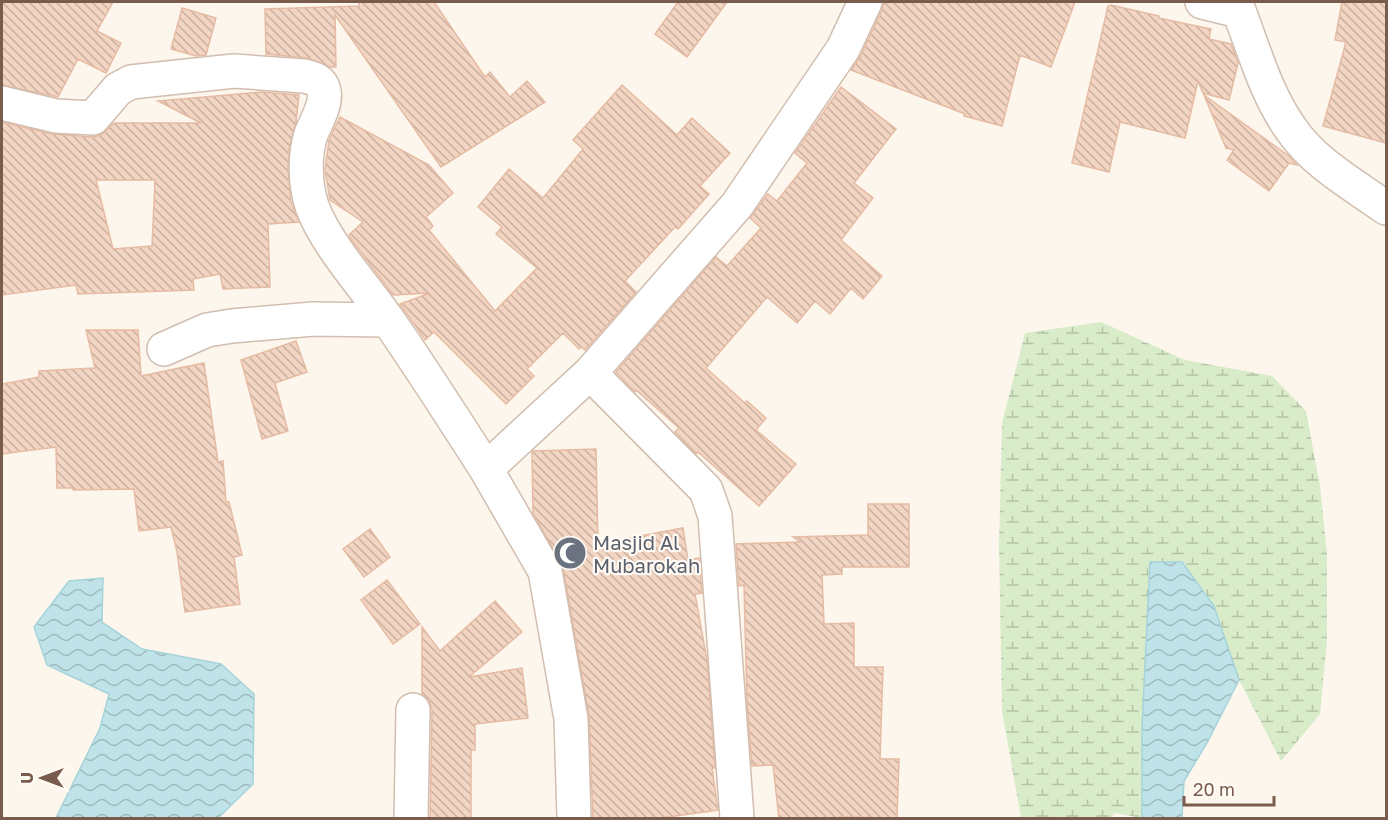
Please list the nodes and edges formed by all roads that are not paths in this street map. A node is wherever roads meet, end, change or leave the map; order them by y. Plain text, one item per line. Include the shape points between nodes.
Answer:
1 (865, 2) edge
2 (1202, 2) edge
3 (1249, 6) edge
4 (2, 103) edge
5 (1386, 208) edge
6 (388, 320) junction
7 (164, 349) dead end
8 (590, 373) junction
9 (486, 469) junction
10 (413, 710) dead end
11 (411, 819) edge
12 (574, 819) edge
13 (737, 819) edge

1 - 8 street via 843,50 737,204
2 - 3 street
3 - 5 street via 1271,94 1291,130 1320,161
4 - 6 street via 78,119 93,118 118,89 131,82 234,71 321,82 322,105 306,159 309,198 318,222
6 - 7 street via 313,319 232,326 207,330
6 - 9 street
8 - 9 street
8 - 13 street via 706,490 711,503
9 - 12 street via 545,571 571,719
10 - 11 street

